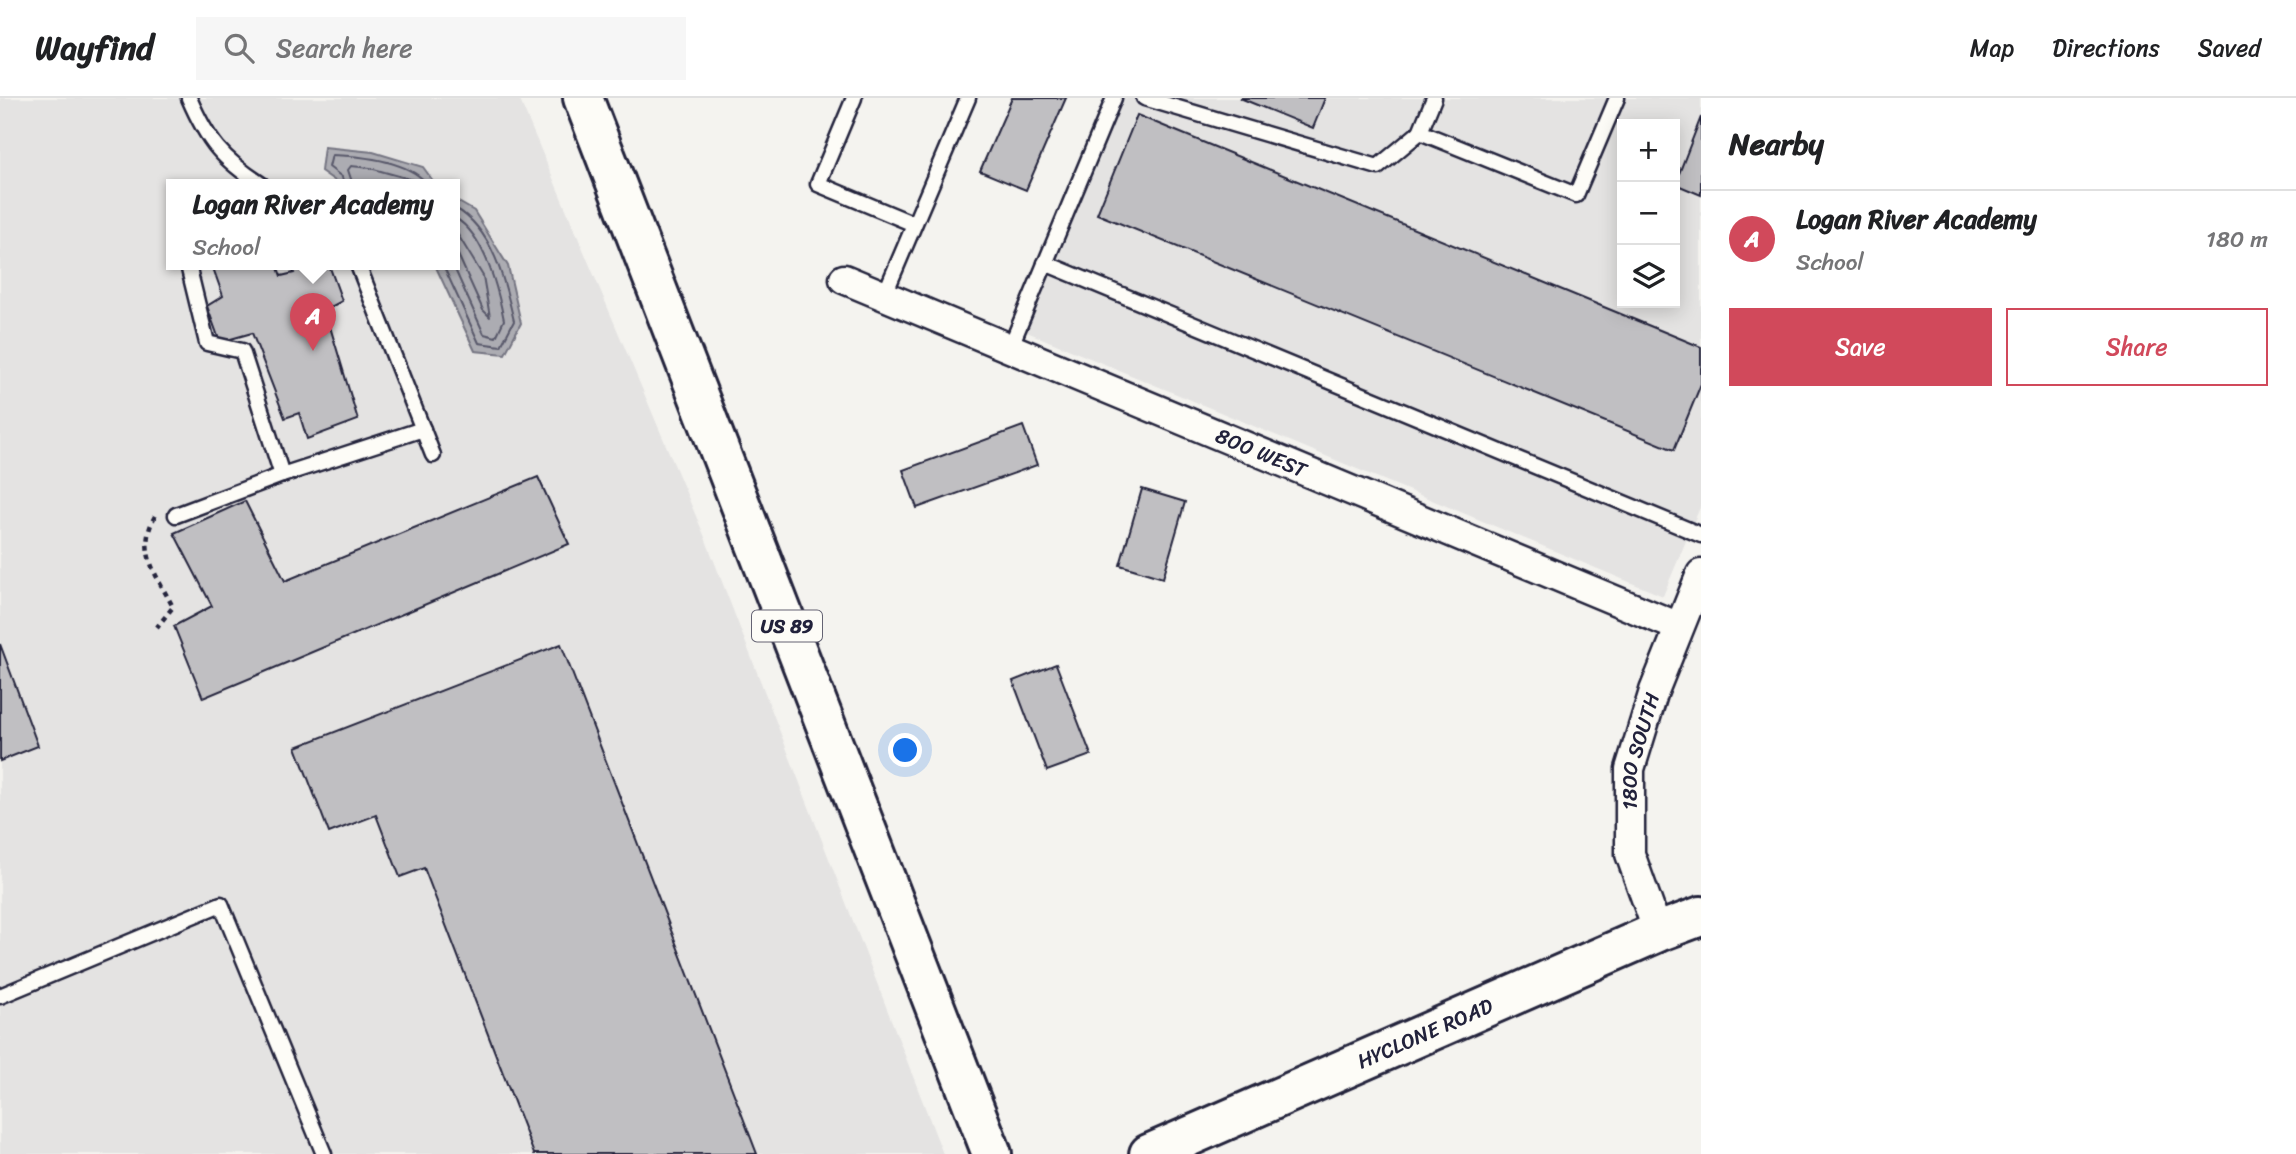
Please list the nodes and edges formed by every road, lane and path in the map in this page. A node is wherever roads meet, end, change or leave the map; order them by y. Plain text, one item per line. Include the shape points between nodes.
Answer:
1 (189, 98) edge
2 (583, 98) edge
3 (854, 98) edge
4 (968, 98) edge
5 (1114, 98) edge
6 (1144, 98) edge
7 (1434, 98) edge
8 (1617, 98) edge
9 (1420, 132) junction
10 (253, 179) edge
11 (914, 224) junction
12 (1045, 263) junction
13 (189, 270) edge
14 (360, 270) edge
15 (844, 279) dead end
16 (884, 296) junction
17 (1010, 348) junction
18 (423, 429) junction
19 (433, 455) dead end
20 (282, 475) junction
21 (176, 514) joint
22 (1701, 536) edge
23 (1701, 574) edge
24 (157, 627) dead end
25 (1679, 627) junction
26 (1701, 916) edge
27 (1658, 932) junction
28 (0, 996) edge
29 (324, 1154) edge
30 (992, 1154) edge
31 (1149, 1154) edge

1 - 10 lane via 227,162
2 - 30 main road, US 89
3 - 11 lane via 818,184
4 - 11 lane
5 - 12 lane
6 - 9 lane via 1378,167
7 - 9 lane
8 - 9 lane via 1576,195
11 - 16 lane
12 - 17 lane
12 - 22 lane
13 - 20 lane via 207,344 242,351
14 - 18 lane
15 - 16 street, 800 WEST
16 - 17 street, 800 WEST
17 - 25 street, 800 WEST
18 - 19 lane
18 - 20 lane
20 - 21 lane
21 - 24 path via 155,515 145,534 149,561 173,607
23 - 25 street, 1800 SOUTH
25 - 27 street, 1800 SOUTH via 1630,769 1630,854
26 - 27 main road, HYCLONE ROAD
27 - 31 main road, HYCLONE ROAD
28 - 29 lane via 221,904

